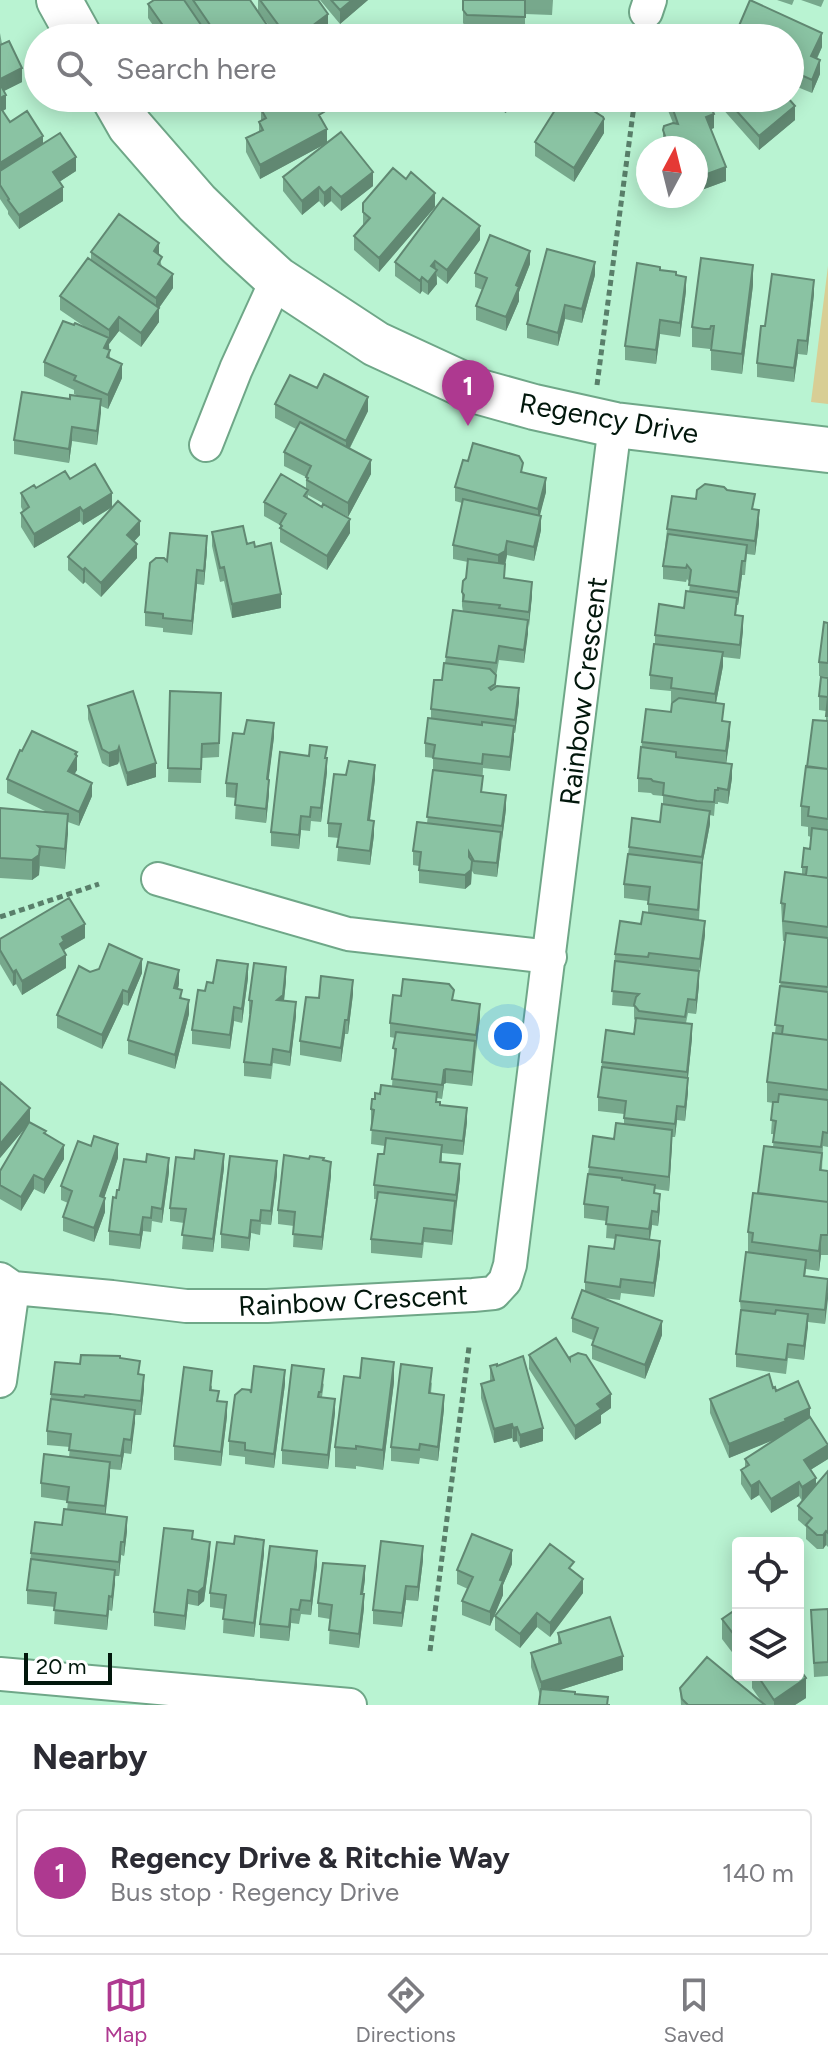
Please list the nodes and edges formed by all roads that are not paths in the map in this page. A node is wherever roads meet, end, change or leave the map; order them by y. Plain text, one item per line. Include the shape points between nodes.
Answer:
1 (122, 112) edge
2 (277, 279) junction
3 (615, 425) junction
4 (206, 445) dead end
5 (828, 450) edge
6 (158, 879) dead end
7 (550, 957) junction
8 (6, 1283) edge
9 (0, 1381) edge
10 (0, 1674) edge
11 (350, 1705) edge

1 - 2 street, Regency Drive via 197,203
2 - 3 street, Regency Drive via 376,344 480,392
2 - 4 street
3 - 5 street, Regency Drive
3 - 7 street, Rainbow Crescent
6 - 7 street via 348,934
7 - 8 street, Rainbow Crescent via 510,1265 494,1293 186,1306
8 - 9 street, Rainbow Crescent
10 - 11 street

